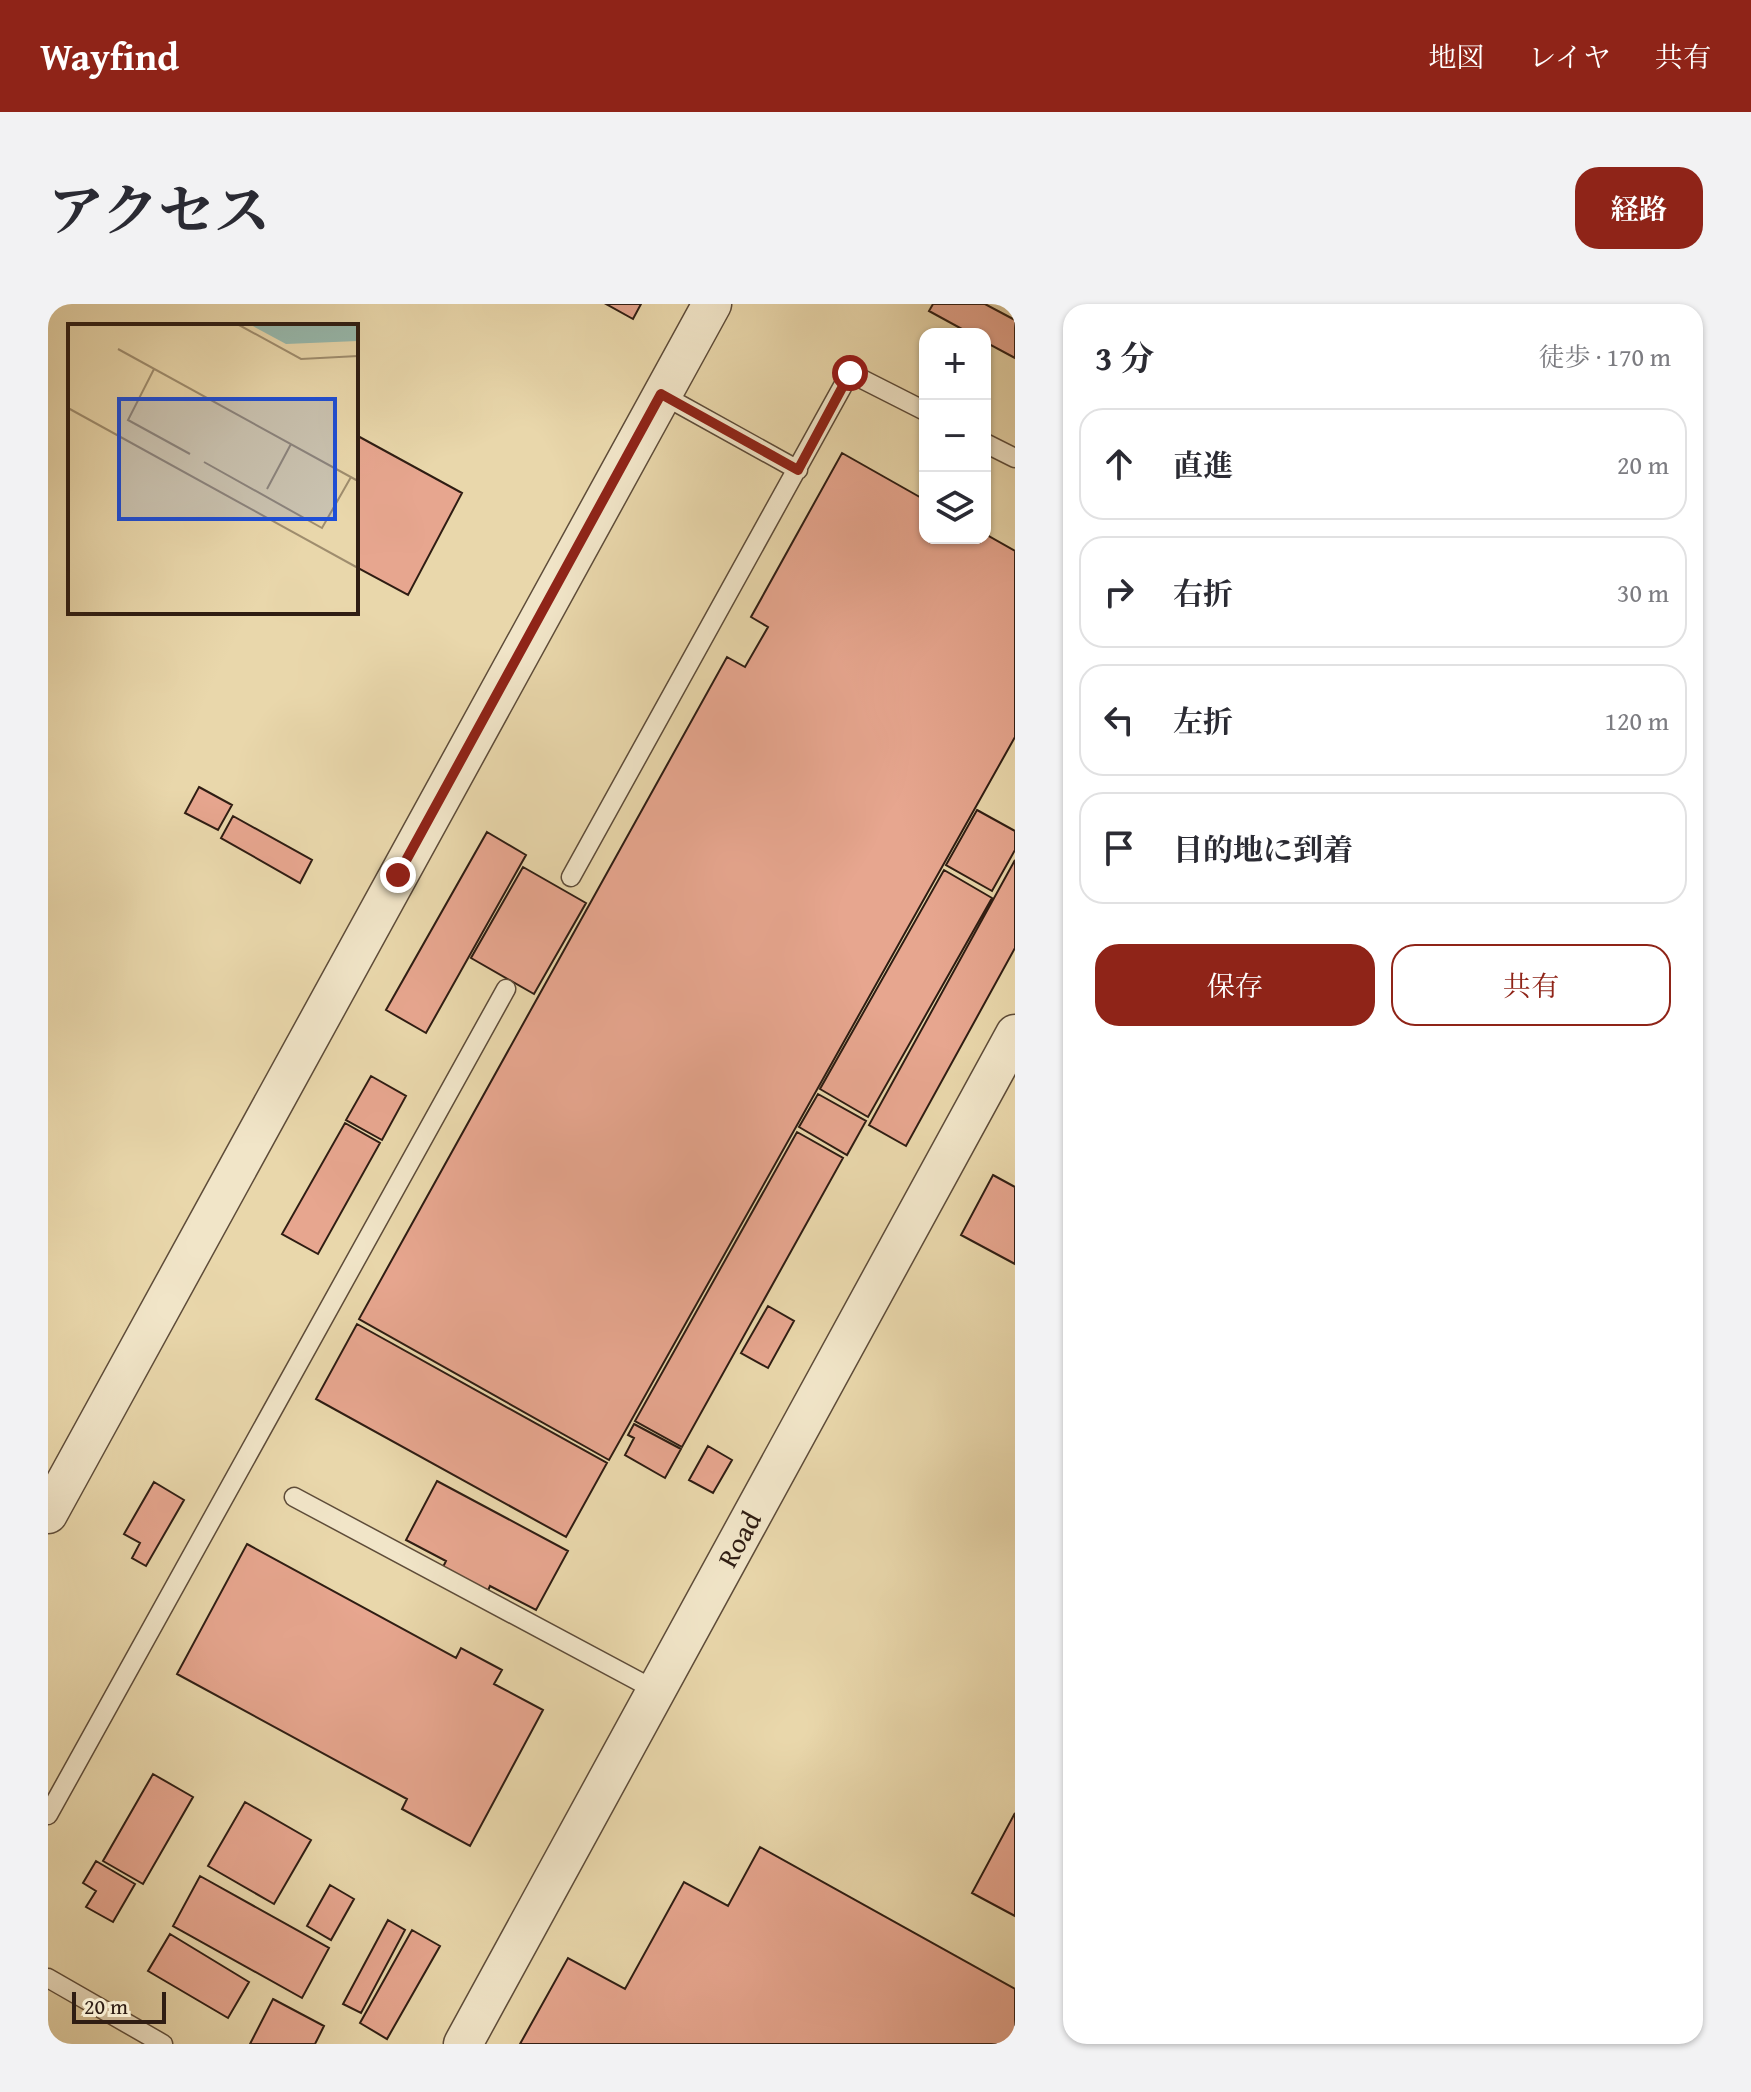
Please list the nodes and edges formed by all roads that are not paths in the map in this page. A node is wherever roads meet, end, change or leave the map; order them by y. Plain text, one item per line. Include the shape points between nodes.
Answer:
1 (712, 304) edge
2 (661, 394) junction
3 (919, 408) edge
4 (991, 446) edge
5 (1015, 458) edge
6 (798, 470) junction
7 (571, 877) dead end
8 (506, 989) dead end
9 (1015, 1023) edge
10 (1015, 1034) edge
11 (294, 1497) dead end
12 (48, 1514) edge
13 (655, 1690) junction
14 (48, 1815) edge
15 (48, 1978) edge
16 (163, 2044) edge
17 (456, 2044) edge
18 (463, 2044) edge

1 - 2 street
2 - 6 lane
2 - 12 street
3 - 6 lane via 850,373
4 - 5 lane
6 - 7 lane
8 - 14 lane
9 - 13 lane
10 - 18 street, Road
11 - 13 lane
13 - 17 lane
15 - 16 lane

